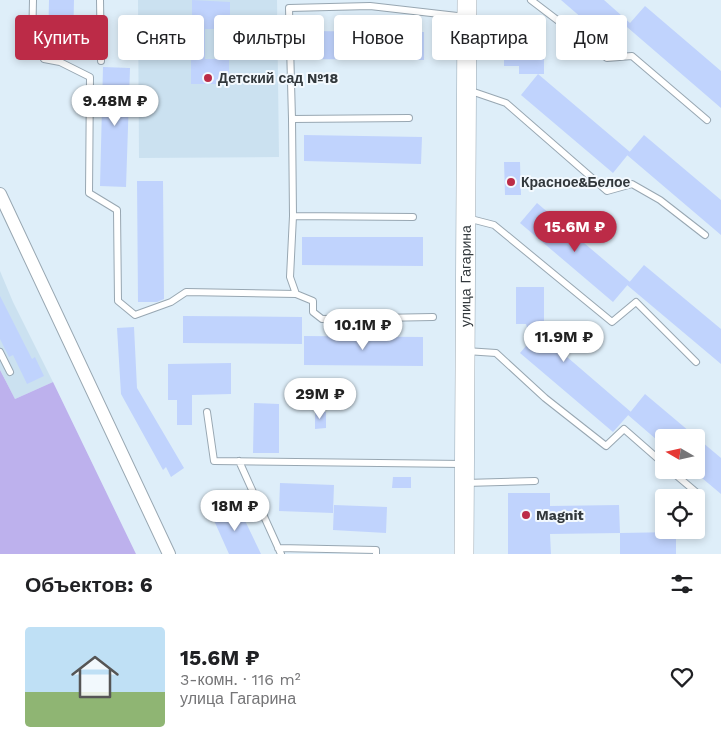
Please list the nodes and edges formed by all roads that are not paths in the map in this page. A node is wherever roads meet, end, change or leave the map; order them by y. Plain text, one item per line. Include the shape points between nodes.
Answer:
1 (33, 0) edge
2 (100, 0) edge
3 (530, 0) edge
4 (370, 3) edge
5 (467, 9) edge
6 (101, 62) dead end
7 (467, 90) junction
8 (409, 118) dead end
9 (292, 119) junction
10 (707, 120) dead end
11 (1, 197) edge
12 (293, 216) junction
13 (413, 217) dead end
14 (466, 218) junction
15 (705, 235) dead end
16 (296, 294) junction
17 (433, 317) dead end
18 (465, 351) junction
19 (0, 352) edge
20 (696, 362) dead end
21 (10, 372) dead end
22 (207, 412) dead end
23 (655, 456) edge
24 (238, 461) junction
25 (464, 464) junction
26 (681, 479) edge
27 (535, 481) dead end
28 (464, 483) junction
29 (692, 489) edge
30 (280, 551) edge
31 (169, 554) edge
32 (376, 554) edge
33 (464, 554) edge

1 - 16 lane via 32,46 38,48 44,59 60,62 90,77 89,194 118,210 118,301 136,315 171,302 186,292
2 - 6 lane
3 - 10 lane via 607,58 632,56
4 - 5 lane
4 - 9 lane via 289,8
5 - 7 main road, улица Гагарина
7 - 14 main road, улица Гагарина
7 - 15 lane via 506,103 607,191 632,184 660,200
8 - 9 lane
9 - 12 lane
11 - 31 street
12 - 13 lane
12 - 16 lane via 290,277
14 - 18 main road, улица Гагарина
14 - 20 lane via 494,225 612,322 636,302
16 - 17 lane via 312,301 313,312 322,319
18 - 23 lane via 496,353 545,398 606,446 624,429
18 - 25 main road, улица Гагарина
19 - 21 lane
22 - 24 lane via 214,460
24 - 25 lane
24 - 30 lane
25 - 28 main road, улица Гагарина
26 - 29 lane
27 - 28 lane
28 - 33 main road, улица Гагарина
30 - 32 lane via 376,550

